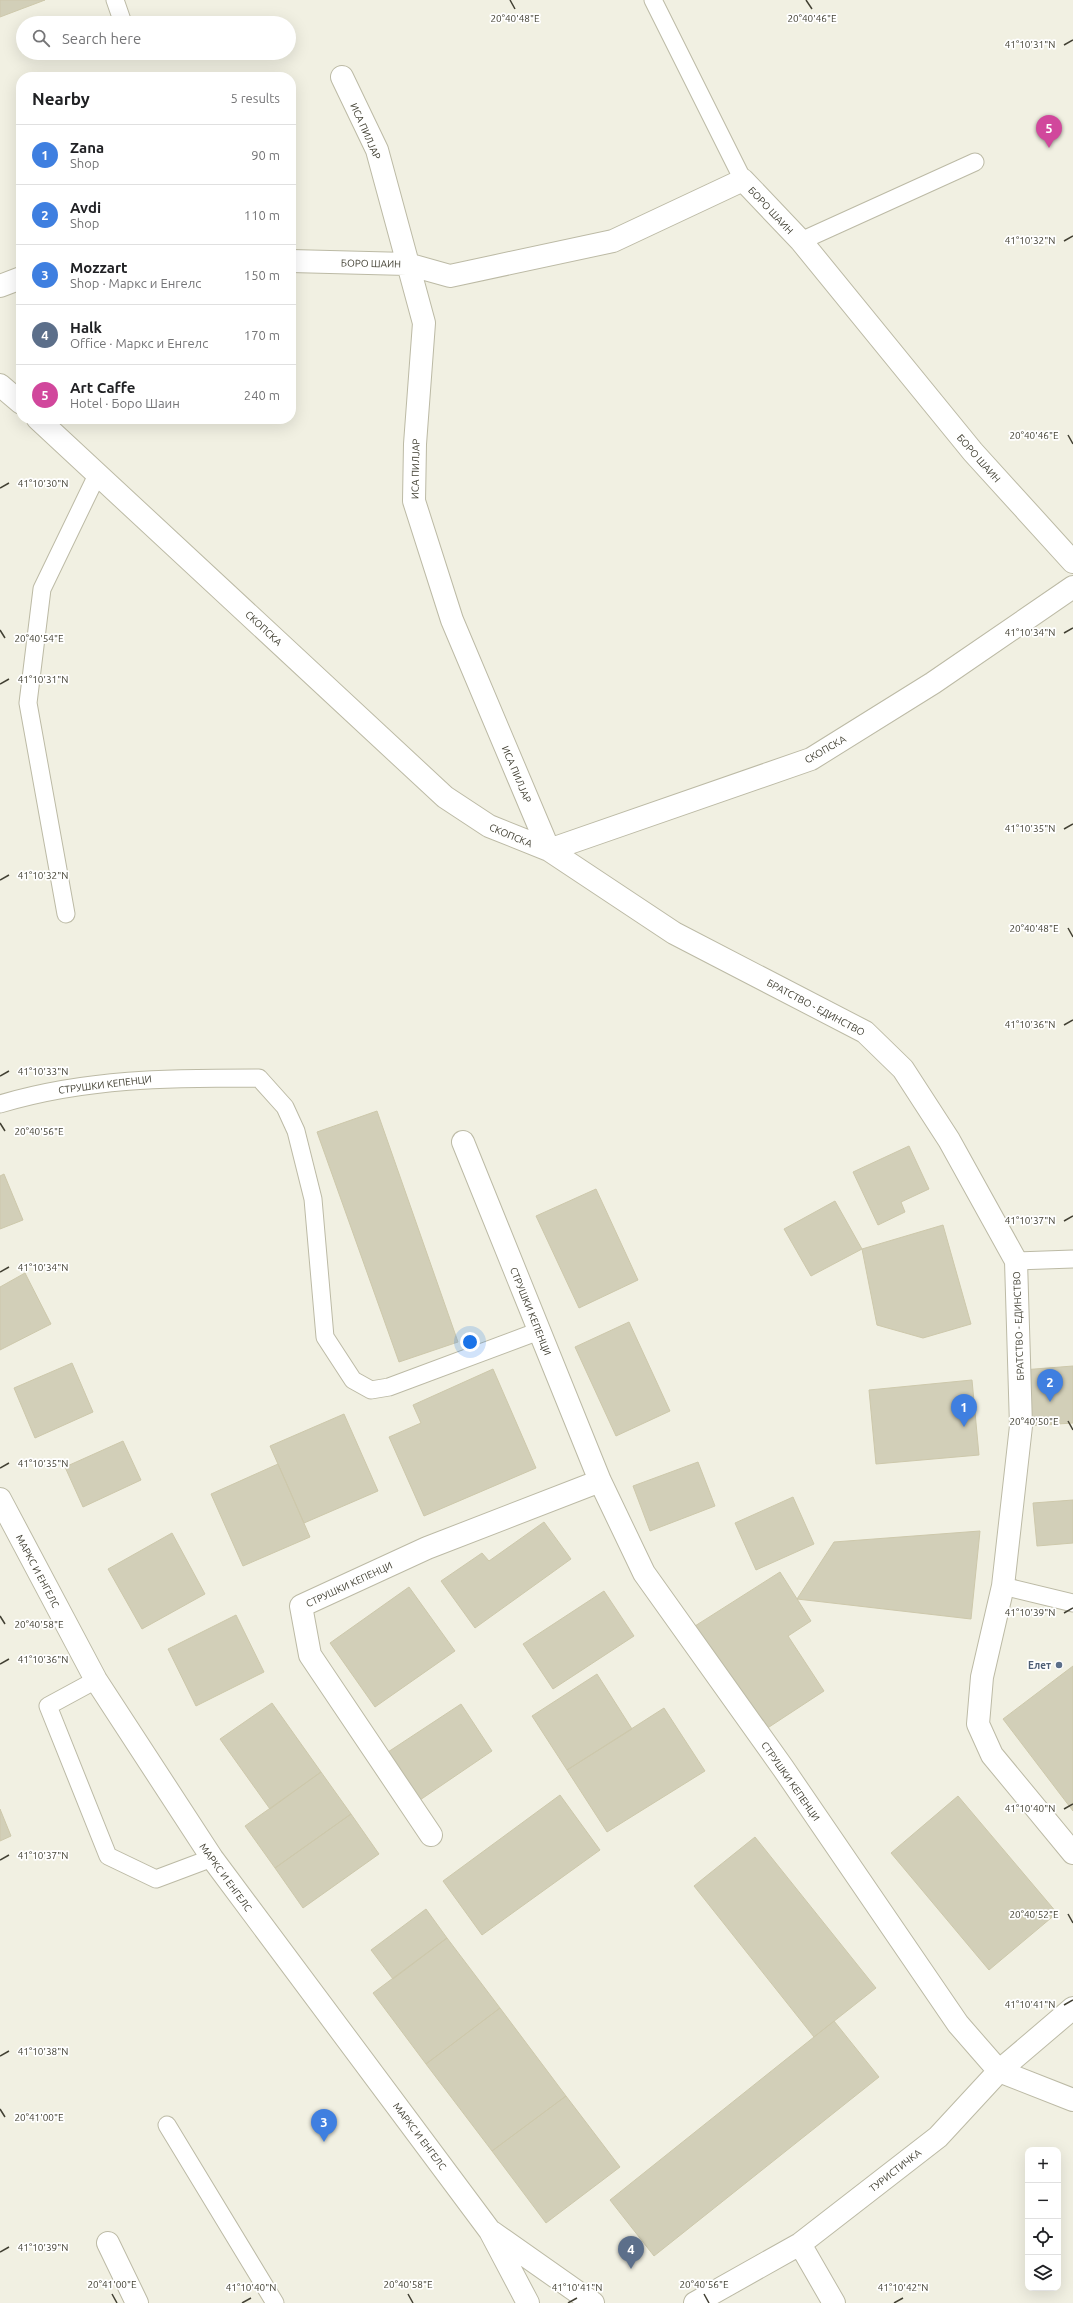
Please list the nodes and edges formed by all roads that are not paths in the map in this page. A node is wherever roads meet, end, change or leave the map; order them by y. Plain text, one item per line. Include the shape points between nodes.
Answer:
1 (115, 0) edge
2 (653, 0) edge
3 (121, 16) edge
4 (342, 78) dead end
5 (975, 162) dead end
6 (743, 180) junction
7 (801, 241) junction
8 (296, 261) edge
9 (407, 264) junction
10 (16, 280) edge
11 (0, 286) edge
12 (0, 385) edge
13 (16, 399) edge
14 (44, 424) edge
15 (98, 473) junction
16 (1073, 562) edge
17 (1073, 587) edge
18 (549, 850) junction
19 (66, 914) dead end
20 (0, 1104) edge
21 (463, 1142) dead end
22 (1073, 1259) edge
23 (1016, 1261) junction
24 (539, 1331) junction
25 (600, 1481) junction
26 (0, 1499) edge
27 (1003, 1586) junction
28 (1073, 1603) edge
29 (96, 1680) junction
30 (431, 1835) dead end
31 (1073, 1853) edge
32 (212, 1858) junction
33 (1073, 2008) edge
34 (999, 2071) junction
35 (1073, 2100) edge
36 (167, 2125) dead end
37 (490, 2230) junction
38 (108, 2243) dead end
39 (800, 2244) junction
40 (137, 2303) edge
41 (274, 2303) edge
42 (528, 2303) edge
43 (593, 2303) edge
44 (695, 2303) edge
45 (834, 2303) edge

1 - 3 lane
2 - 6 lane
4 - 9 street, ИСА ПИЛЈАР via 377,150
5 - 7 lane
6 - 7 street, БОРО ШАИН
6 - 9 street, БОРО ШАИН via 613,240 450,276
7 - 16 street, БОРО ШАИН via 973,452
8 - 9 street, БОРО ШАИН
9 - 18 street, ИСА ПИЛЈАР via 424,323 415,444 414,502 452,620
10 - 11 street
12 - 13 street
14 - 15 street, СКОПСКА
15 - 18 street, СКОПСКА via 445,797 489,826
15 - 19 lane via 42,589 28,703
17 - 18 street, СКОПСКА via 933,683 811,759
18 - 23 street, БРАТСТВО - ЕДИНСТВО via 674,933 865,1032 903,1069 949,1140
20 - 24 lane, СТРУШКИ КЕПЕНЦИ via 39,1092 110,1081 157,1078 259,1078 286,1107 296,1131 313,1199 325,1337 352,1380 371,1390 389,1387
21 - 24 street, СТРУШКИ КЕПЕНЦИ
22 - 23 lane
23 - 27 street, БРАТСТВО - ЕДИНСТВО via 1021,1426
24 - 25 street, СТРУШКИ КЕПЕНЦИ
25 - 30 street, СТРУШКИ КЕПЕНЦИ via 427,1548 301,1606 310,1655
25 - 34 street, СТРУШКИ КЕПЕНЦИ via 644,1573 783,1768 958,2024
26 - 29 street, МАРКС И ЕНГЕЛС
27 - 28 lane
27 - 31 street, БРАТСТВО - ЕДИНСТВО via 982,1677 978,1724 992,1755
29 - 32 street, МАРКС И ЕНГЕЛС
29 - 32 lane via 48,1706 108,1856 156,1879
32 - 37 street, МАРКС И ЕНГЕЛС
33 - 34 street, ТУРИСТИЧКА
34 - 35 street
34 - 39 street, ТУРИСТИЧКА via 938,2138
36 - 41 lane
37 - 42 street, МАРКС И ЕНГЕЛС
37 - 43 street, МАРКС И ЕНГЕЛС
38 - 40 street
39 - 44 street, ТУРИСТИЧКА
39 - 45 street

